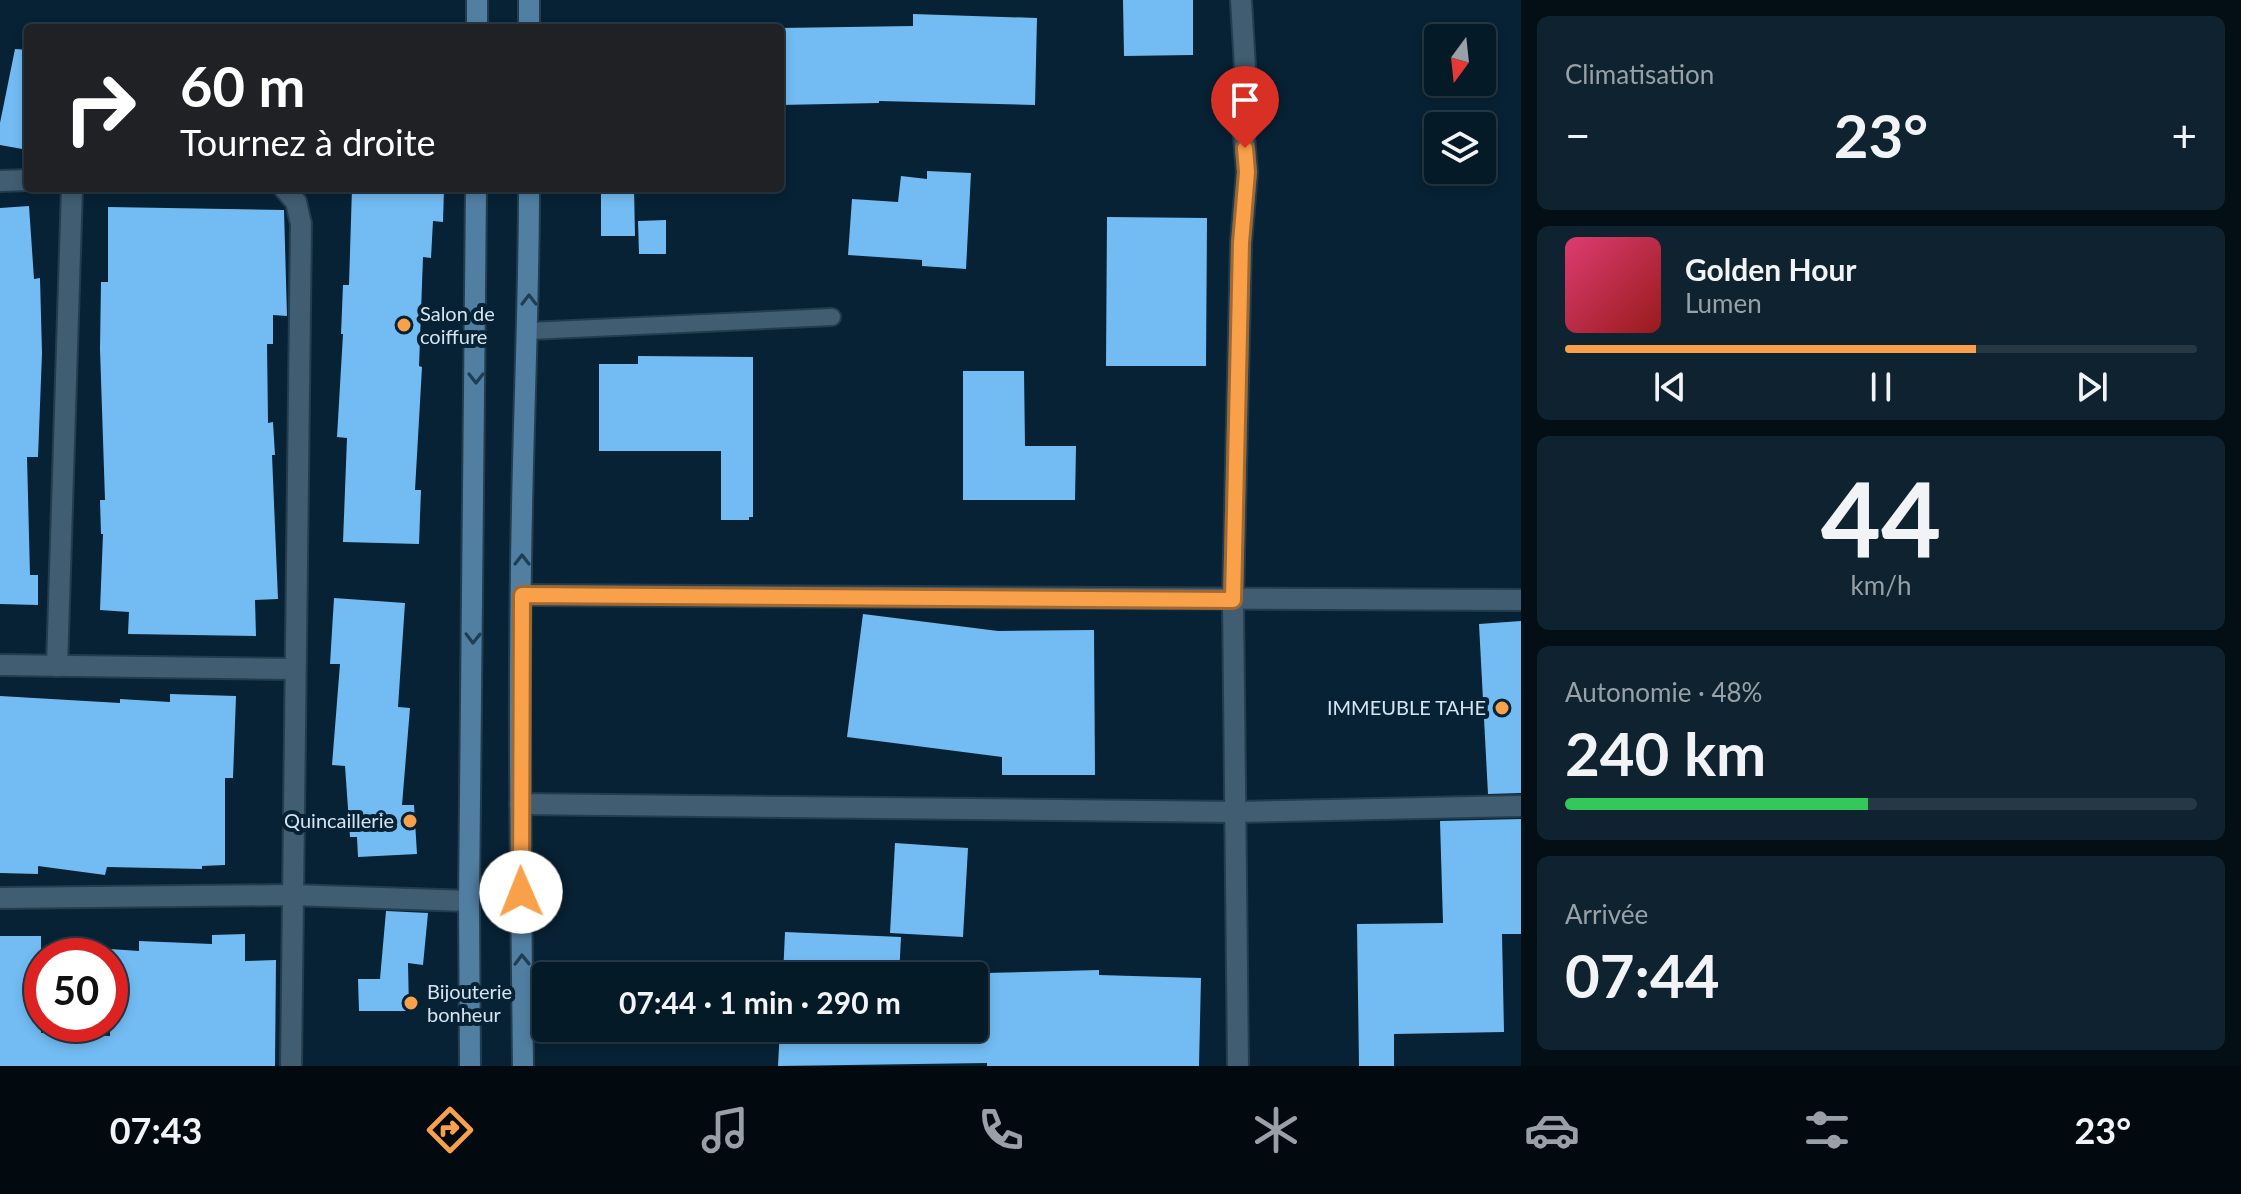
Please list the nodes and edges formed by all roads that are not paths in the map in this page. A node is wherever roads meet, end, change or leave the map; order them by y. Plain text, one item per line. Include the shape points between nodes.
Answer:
1 (477, 0) edge
2 (529, 0) edge
3 (1241, 0) edge
4 (477, 24) edge
5 (529, 24) edge
6 (24, 180) edge
7 (0, 181) edge
8 (72, 192) edge
9 (287, 192) edge
10 (476, 192) edge
11 (529, 192) edge
12 (832, 317) dead end
13 (529, 331) junction
14 (522, 595) junction
15 (1233, 600) junction
16 (1521, 600) edge
17 (0, 665) edge
18 (57, 666) junction
19 (295, 669) junction
20 (520, 804) junction
21 (1521, 806) edge
22 (1236, 812) junction
23 (292, 895) junction
24 (0, 898) edge
25 (469, 901) junction
26 (291, 1066) edge
27 (470, 1066) edge
28 (523, 1066) edge
29 (1238, 1066) edge

1 - 4 main road
2 - 5 main road
3 - 15 street via 1247,172
6 - 7 street
8 - 18 street
9 - 19 street via 301,224
10 -> 25 main road
13 -> 11 main road
12 - 13 lane
14 -> 13 main road
14 - 15 street
14 - 20 main road
15 - 16 street
15 - 22 street
17 - 18 street
18 - 19 street
19 - 23 street
20 - 22 street
28 -> 20 main road
21 - 22 street
22 - 29 street
23 - 24 street
23 - 25 street
23 - 26 street
25 - 27 main road

